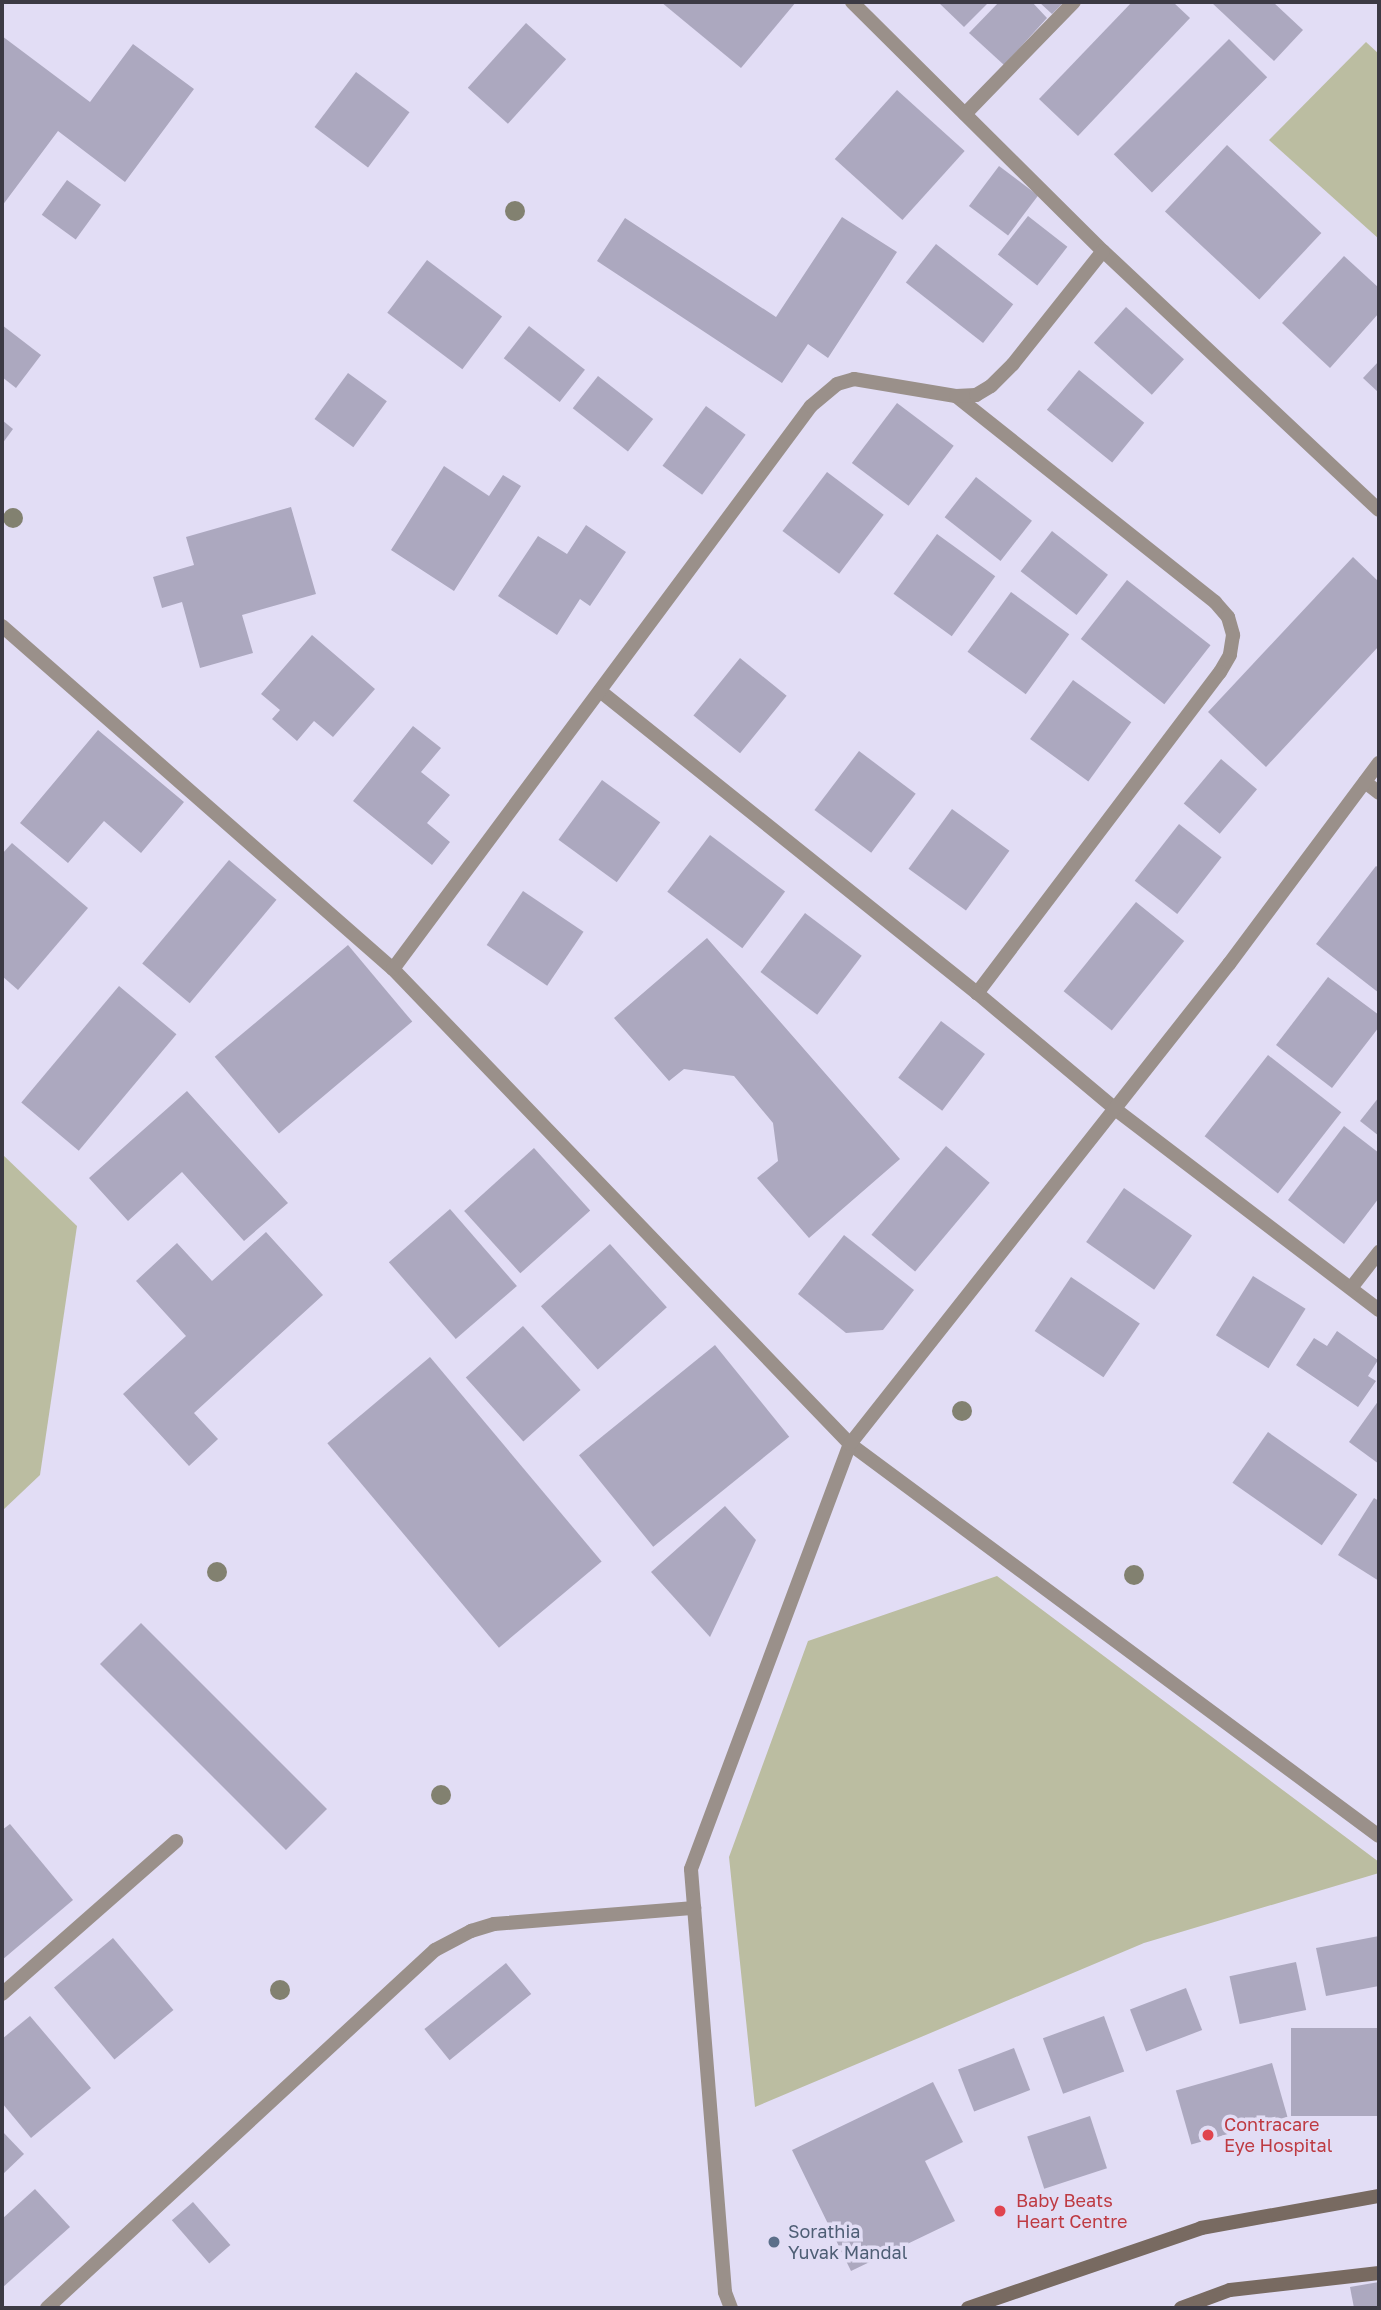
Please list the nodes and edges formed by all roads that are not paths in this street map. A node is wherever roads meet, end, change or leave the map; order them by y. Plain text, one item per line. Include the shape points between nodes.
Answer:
1 (852, 2) edge
2 (1074, 2) edge
3 (965, 114) junction
4 (1103, 251) junction
5 (956, 396) junction
6 (1379, 510) edge
7 (2, 626) edge
8 (600, 691) junction
9 (1379, 763) edge
10 (1365, 782) junction
11 (1379, 793) edge
12 (393, 969) junction
13 (976, 993) junction
14 (1115, 1109) junction
15 (1379, 1252) edge
16 (1351, 1288) junction
17 (1379, 1310) edge
18 (850, 1444) junction
19 (1379, 1836) edge
20 (176, 1841) dead end
21 (694, 1908) junction
22 (2, 1994) edge
23 (1379, 2196) edge
24 (1379, 2273) edge
25 (47, 2308) edge
26 (731, 2308) edge
27 (968, 2308) edge
28 (1181, 2308) edge

1 - 3 street
2 - 3 street
3 - 4 street
4 - 5 street via 991,386 976,395
4 - 6 street
5 - 8 street via 854,379 822,395
5 - 13 street via 1215,602 1228,617 1233,635 1230,655 1220,672
7 - 12 street
8 - 12 street
8 - 13 street
9 - 10 street
10 - 11 street
10 - 14 street
12 - 18 street
13 - 14 street
14 - 16 street
14 - 18 street
15 - 16 street
16 - 17 street
18 - 19 street
18 - 21 street via 691,1869
20 - 22 street
21 - 25 street via 494,1924 435,1950
21 - 26 street via 725,2292
23 - 27 street via 1201,2228
24 - 28 street via 1230,2290

